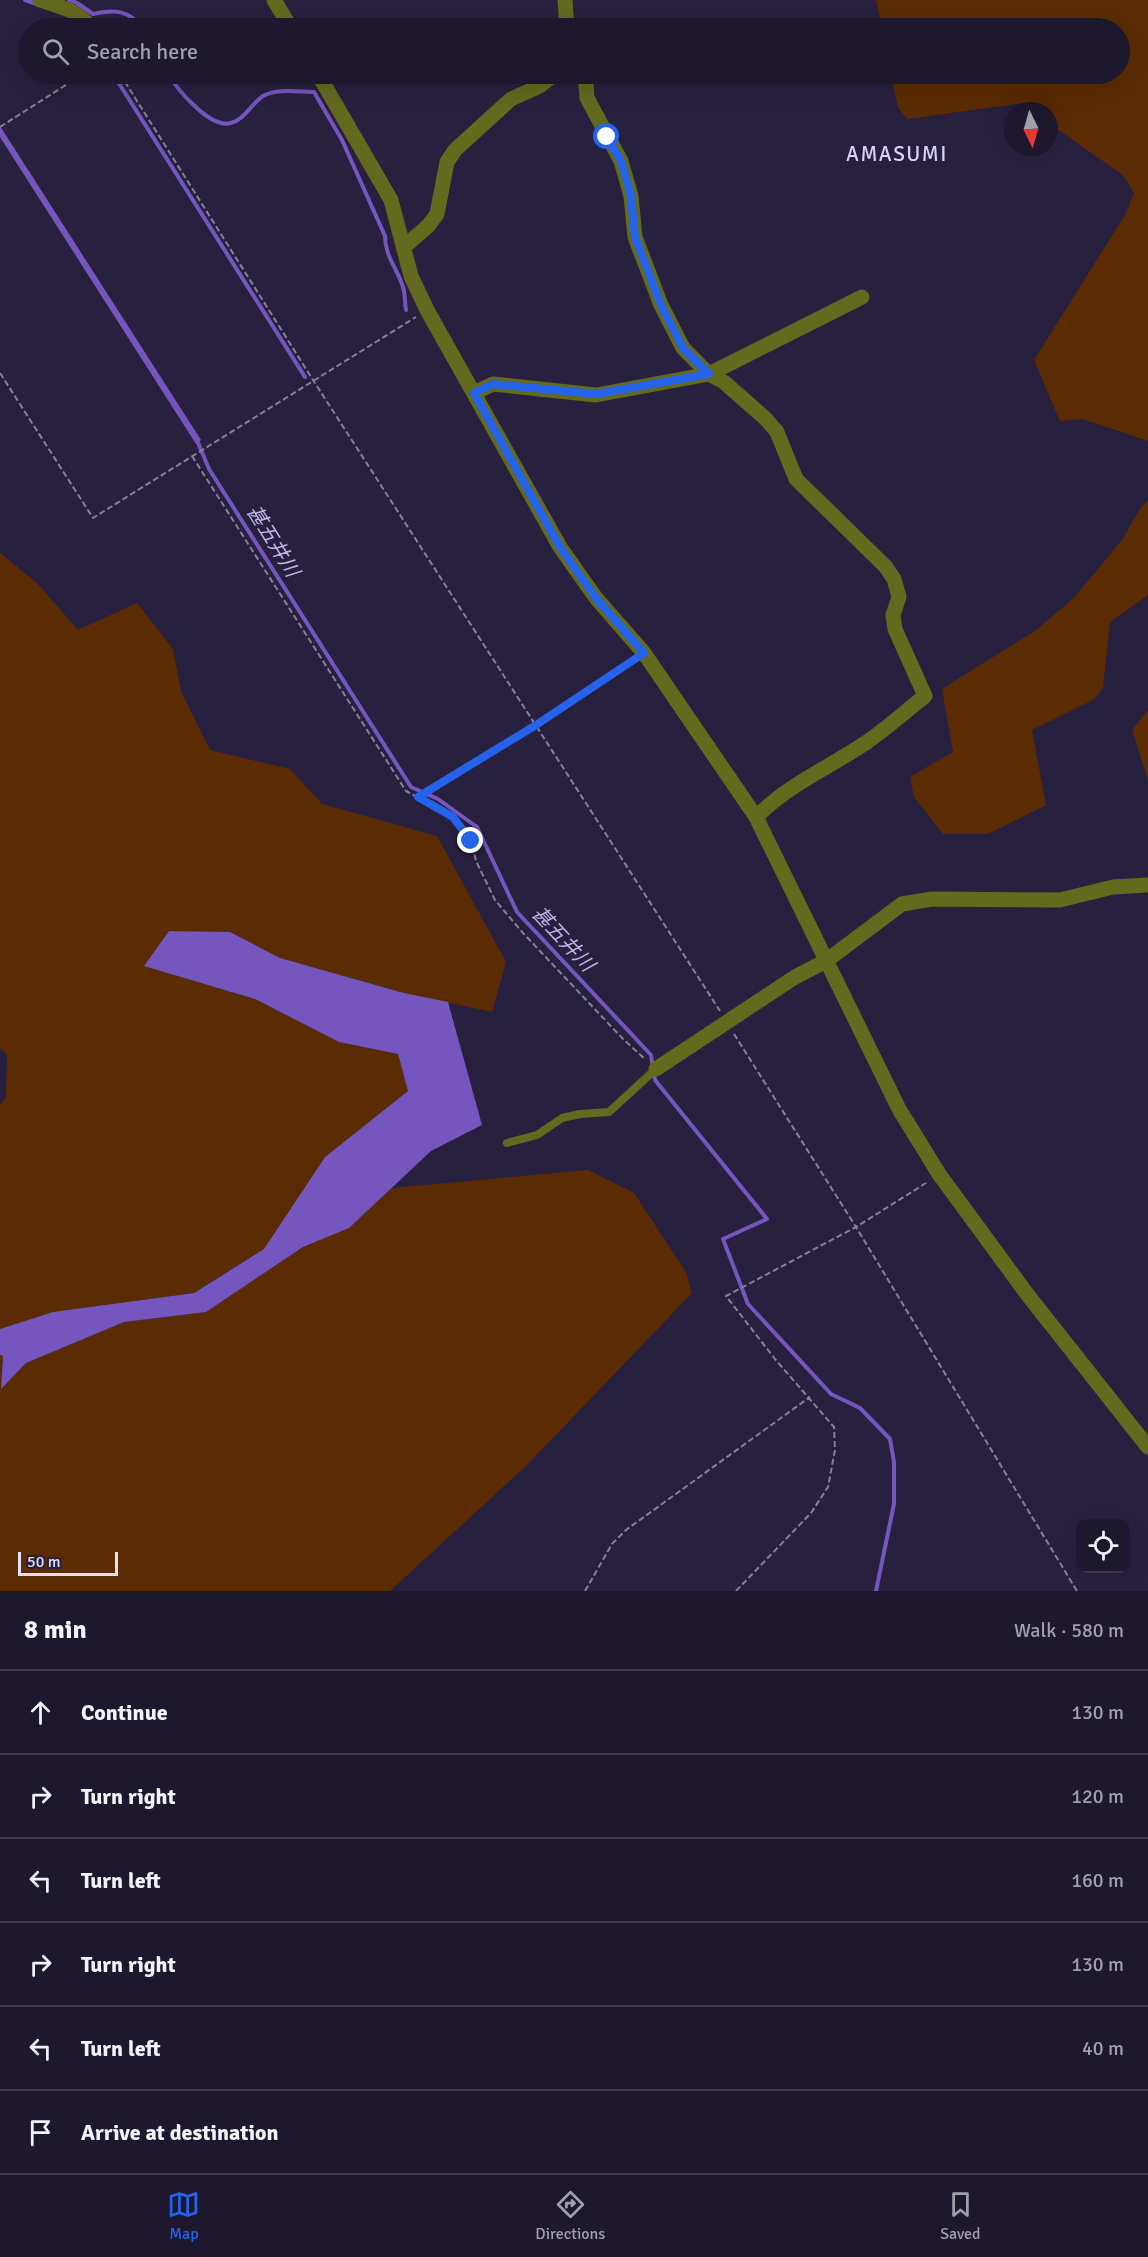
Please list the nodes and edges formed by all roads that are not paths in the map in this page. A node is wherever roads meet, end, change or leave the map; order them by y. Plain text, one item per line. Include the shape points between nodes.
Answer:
1 (40, 0) edge
2 (274, 0) edge
3 (566, 0) edge
4 (82, 18) edge
5 (285, 18) edge
6 (567, 18) edge
7 (324, 84) edge
8 (542, 84) edge
9 (586, 84) edge
10 (405, 246) junction
11 (862, 297) dead end
12 (709, 374) junction
13 (474, 393) junction
14 (756, 817) junction
15 (1148, 885) edge
16 (826, 961) junction
17 (656, 1069) joint
18 (507, 1143) dead end
19 (1148, 1447) edge

1 - 4 street
2 - 5 street
3 - 6 street
7 - 10 street via 392,200
8 - 10 street via 511,99 454,150 447,162 437,214
9 - 12 street via 587,98 621,161 631,196 635,237 661,305 683,348
10 - 13 street via 411,276
11 - 12 street
12 - 13 street via 596,394 493,384
12 - 14 street via 724,382 766,419 777,432 796,479 894,579 899,597 893,615 895,629 925,696 867,742 806,777
13 - 14 street via 560,547 596,598 644,653
14 - 16 street
15 - 16 street via 1113,887 1060,900 932,899 902,904
16 - 17 street via 795,977
16 - 19 street via 899,1108 939,1174 1027,1294
17 - 18 lane via 609,1112 562,1118 537,1135

